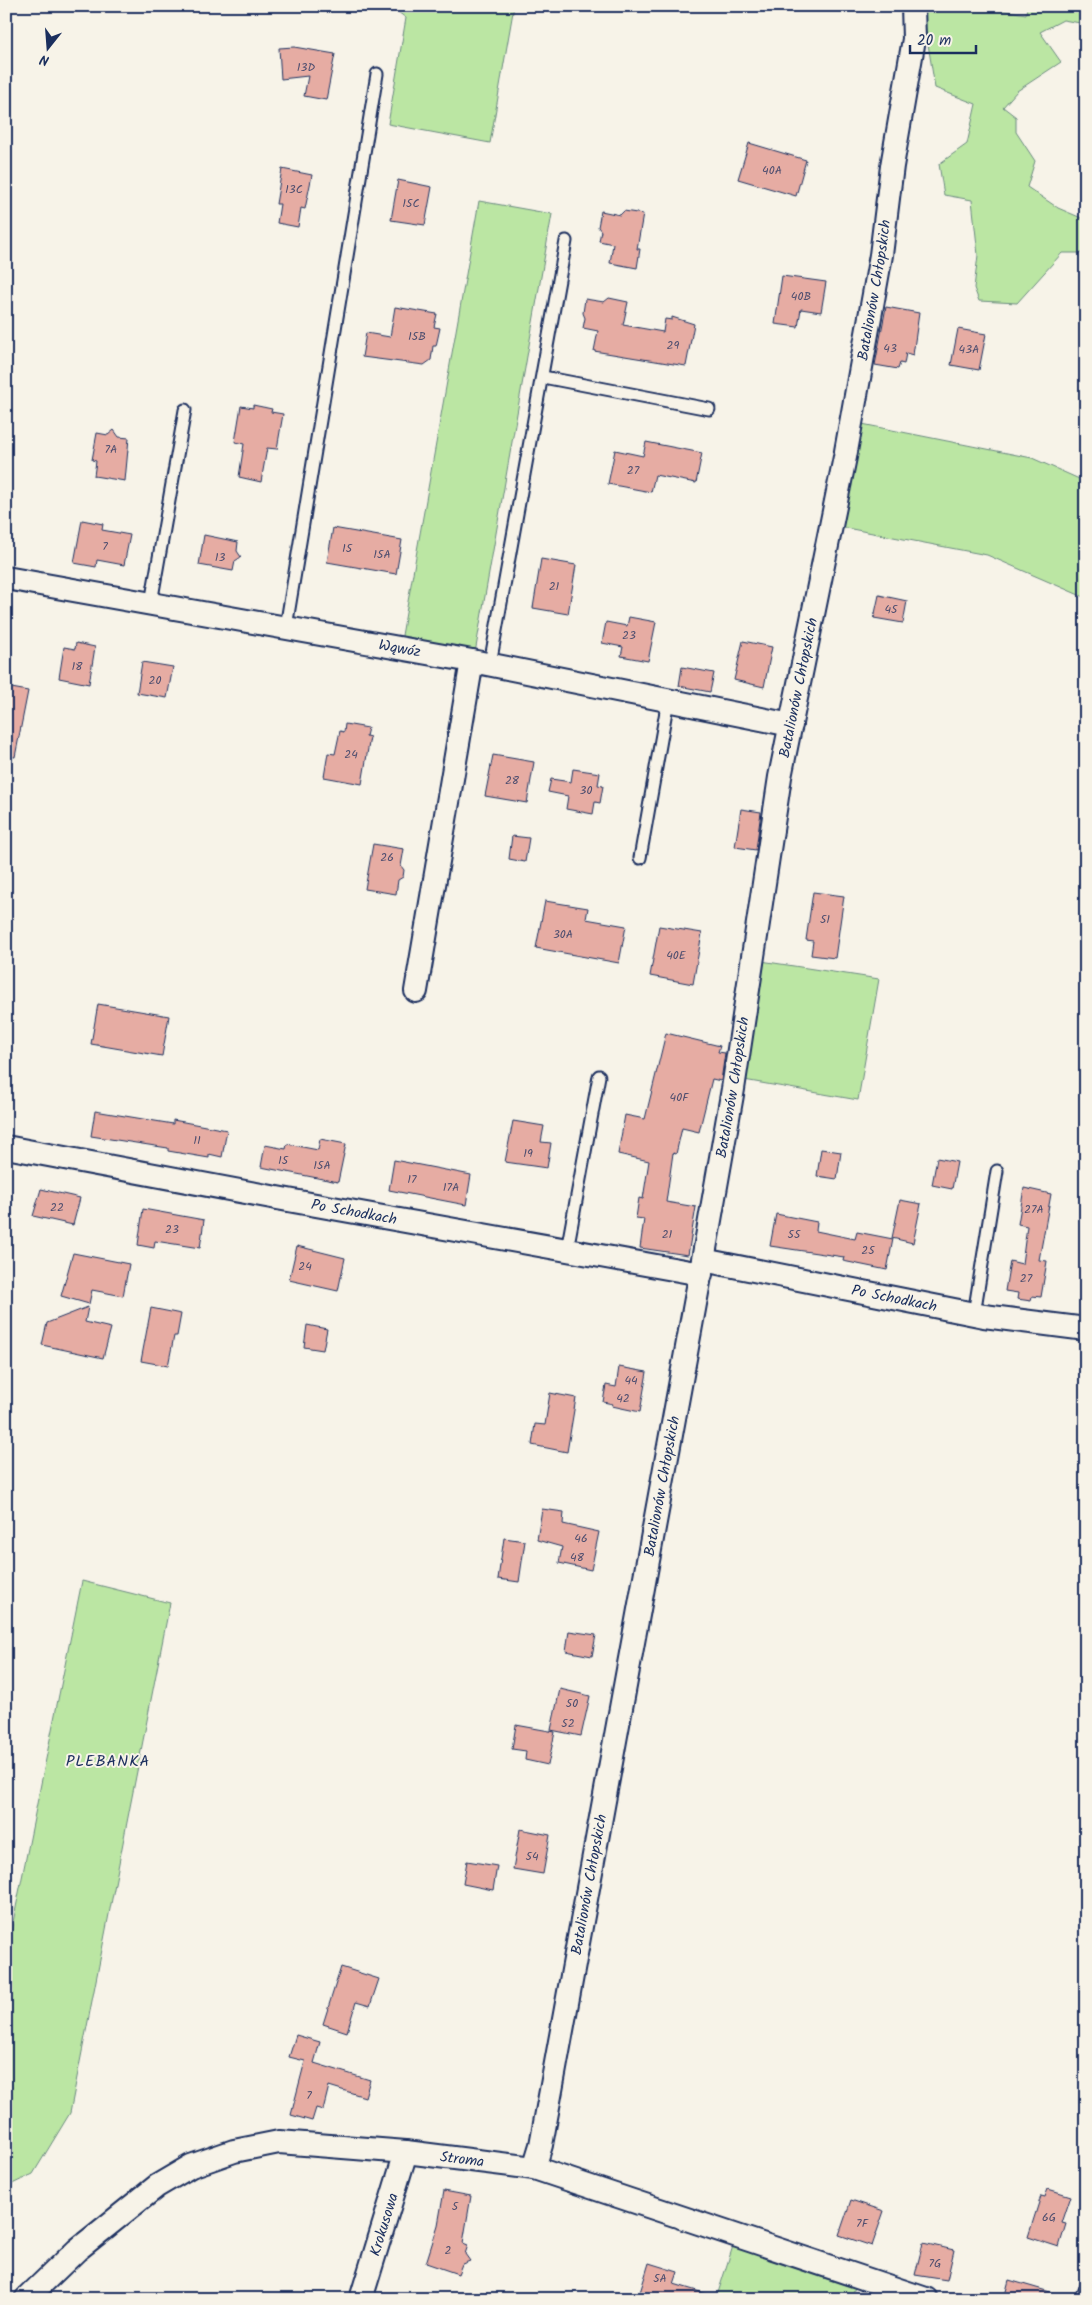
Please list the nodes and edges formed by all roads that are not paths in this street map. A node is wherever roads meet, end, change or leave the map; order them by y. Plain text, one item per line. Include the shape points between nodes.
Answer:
1 (913, 6) edge
2 (377, 74) dead end
3 (566, 241) dead end
4 (543, 377) junction
5 (709, 409) dead end
6 (185, 410) dead end
7 (6, 578) edge
8 (151, 603) junction
9 (286, 627) junction
10 (481, 663) junction
11 (668, 700) junction
12 (791, 725) junction
13 (640, 858) dead end
14 (416, 991) dead end
15 (599, 1076) dead end
16 (6, 1147) edge
17 (997, 1171) dead end
18 (567, 1250) junction
19 (702, 1267) junction
20 (974, 1314) junction
21 (1086, 1329) edge
22 (406, 2152) junction
23 (534, 2168) junction
24 (1086, 2284) edge
25 (26, 2299) edge
26 (361, 2299) edge
27 (926, 2299) edge
28 (1081, 2299) edge

1 - 12 street, Batalionów Chłopskich via 914,39 892,166 881,255
2 - 9 lane
3 - 4 lane
4 - 5 lane
4 - 10 lane
6 - 8 lane
7 - 8 street, Wąwóz
8 - 9 street, Wąwóz
9 - 10 street, Wąwóz
10 - 11 street, Wąwóz
10 - 14 street
11 - 12 street, Wąwóz
11 - 13 lane
12 - 19 street, Batalionów Chłopskich
15 - 18 lane
16 - 18 street, Po Schodkach
17 - 20 lane
18 - 19 street, Po Schodkach
19 - 20 street, Po Schodkach
19 - 23 street, Batalionów Chłopskich
20 - 21 street, Po Schodkach
22 - 23 street, Stroma
22 - 25 street, Stroma via 279,2142 234,2151 191,2166 156,2186 77,2250
22 - 26 street, Krokusowa
23 - 27 street, Stroma
24 - 28 lane

